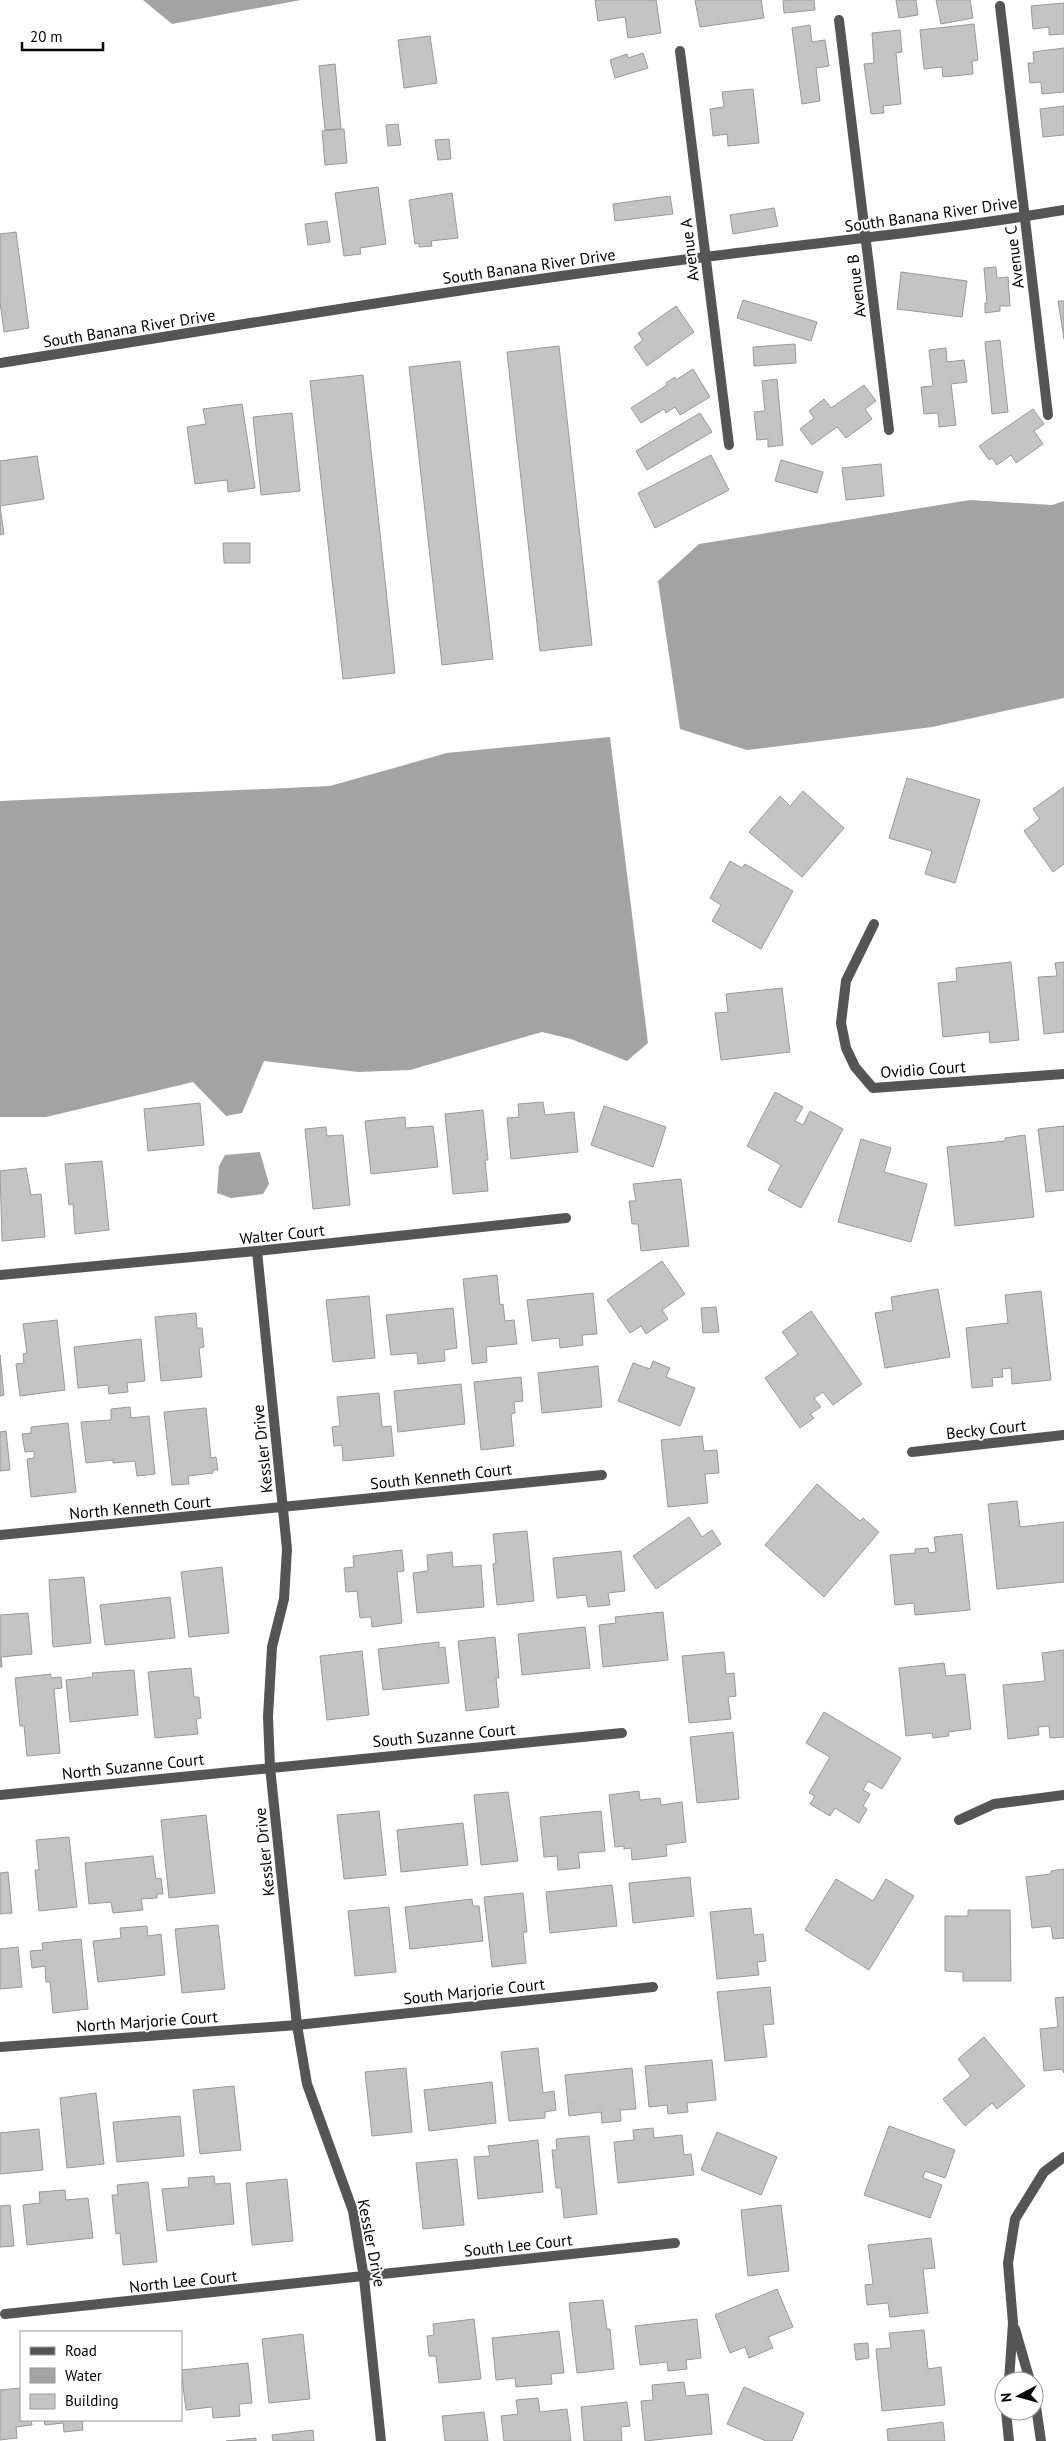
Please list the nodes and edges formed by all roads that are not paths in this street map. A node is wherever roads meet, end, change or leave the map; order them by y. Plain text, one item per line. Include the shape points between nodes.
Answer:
1 (1000, 6) dead end
2 (839, 20) dead end
3 (680, 51) dead end
4 (1064, 210) edge
5 (1024, 216) junction
6 (866, 239) junction
7 (705, 256) junction
8 (0, 363) edge
9 (1048, 415) dead end
10 (889, 430) dead end
11 (728, 445) dead end
12 (874, 924) dead end
13 (1064, 1074) edge
14 (566, 1218) dead end
15 (257, 1251) junction
16 (0, 1276) edge
17 (1064, 1435) edge
18 (912, 1452) dead end
19 (602, 1475) dead end
20 (284, 1508) junction
21 (0, 1535) edge
22 (622, 1733) dead end
23 (270, 1767) junction
24 (0, 1795) edge
25 (1064, 1795) edge
26 (959, 1820) dead end
27 (653, 1987) dead end
28 (297, 2025) junction
29 (0, 2047) edge
30 (1064, 2157) edge
31 (674, 2243) dead end
32 (364, 2278) junction
33 (5, 2314) dead end
34 (1013, 2324) junction
35 (1010, 2371) edge
36 (1027, 2371) edge
37 (1007, 2421) edge
38 (1038, 2421) edge
39 (381, 2441) edge
40 (1009, 2441) edge
41 (1041, 2441) edge

1 - 5 street, Avenue C
2 - 6 street, Avenue B
3 - 7 street, Avenue A
4 - 5 street, South Banana River Drive
5 - 6 street, South Banana River Drive
5 - 9 street, Avenue C
6 - 7 street, South Banana River Drive
6 - 10 street, Avenue B
7 - 8 street, South Banana River Drive
7 - 11 street, Avenue A
12 - 13 street, Ovidio Court via 846,981 841,1023 846,1048 855,1067 873,1088
14 - 15 street, Walter Court
15 - 16 street, Walter Court
15 - 20 street, Kessler Drive
17 - 18 street, Becky Court
19 - 20 street, South Kenneth Court
20 - 21 street, North Kenneth Court
20 - 23 street, Kessler Drive via 284,1599 272,1647 268,1717
22 - 23 street, South Suzanne Court
23 - 24 street, North Suzanne Court
23 - 28 street, Kessler Drive
25 - 26 street via 994,1804
27 - 28 street, South Marjorie Court
28 - 29 street, North Marjorie Court
28 - 32 street, Kessler Drive via 308,2084 353,2211
30 - 34 street via 1044,2172 1015,2219 1008,2263
31 - 32 street, South Lee Court
32 - 33 street, North Lee Court
32 - 39 street, Kessler Drive
34 - 35 street
34 - 36 street
37 - 40 street
38 - 41 street

